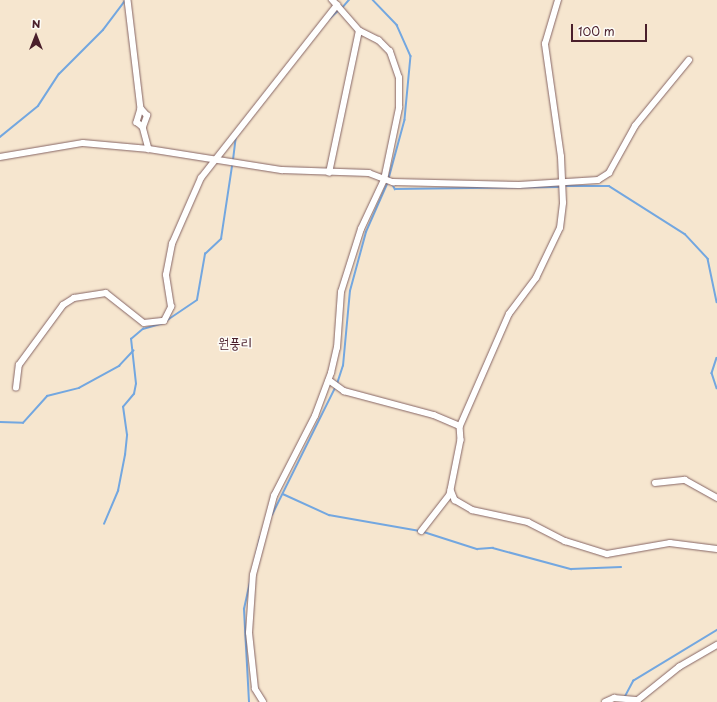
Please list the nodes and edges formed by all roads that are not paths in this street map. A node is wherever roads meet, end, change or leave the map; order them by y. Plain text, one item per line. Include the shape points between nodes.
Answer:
1 (128, 0) edge
2 (332, 0) edge
3 (558, 0) edge
4 (337, 6) junction
5 (359, 31) junction
6 (689, 60) dead end
7 (141, 109) junction
8 (143, 127) junction
9 (149, 149) junction
10 (0, 157) edge
11 (212, 159) junction
12 (329, 173) junction
13 (384, 180) junction
14 (562, 180) junction
15 (328, 380) junction
16 (16, 388) dead end
17 (460, 426) junction
18 (655, 483) dead end
19 (451, 490) junction
20 (717, 498) edge
21 (422, 532) dead end
22 (717, 549) edge
23 (717, 645) edge
24 (263, 702) edge
25 (605, 702) edge

1 - 7 street
2 - 4 street
3 - 14 street via 545,44 555,96
4 - 5 street
4 - 11 street
5 - 12 street
5 - 13 street via 385,46 399,78 397,123
6 - 14 street via 635,126 609,173 598,180
7 - 8 street via 137,122
7 - 8 street via 148,116
8 - 9 street
9 - 10 street via 74,143
9 - 11 street
11 - 12 street via 232,165
11 - 16 street via 175,233 166,274 171,307 164,321 144,323 106,293 74,298 64,305 19,365
12 - 13 street via 369,173
13 - 14 street via 519,185
13 - 15 street via 361,229 341,292 337,348
14 - 17 street via 560,228 536,278 510,314
15 - 17 street via 344,391 434,414
15 - 24 street via 315,416 274,496 253,575 249,633 256,689
17 - 19 street via 461,440
18 - 20 street via 685,480
19 - 21 street
19 - 22 street via 455,500 472,510 528,522 565,541 607,554 670,543
23 - 25 street via 679,666 638,700 614,698

